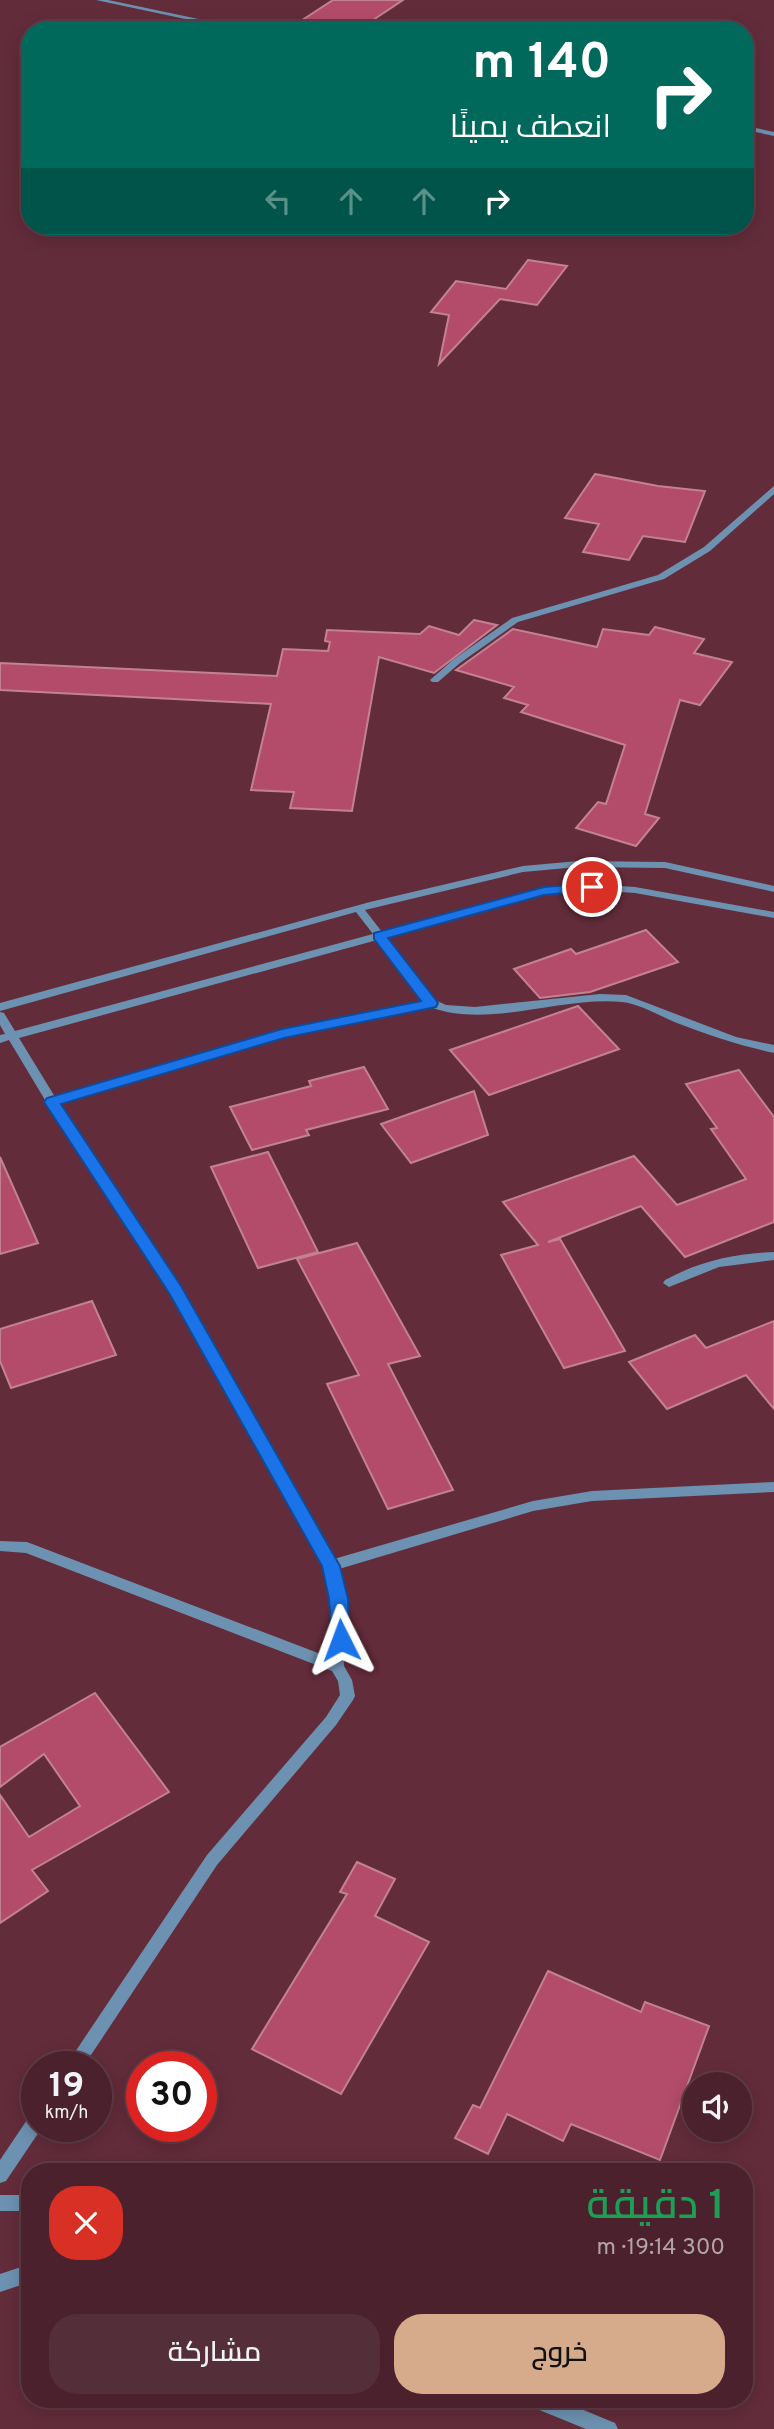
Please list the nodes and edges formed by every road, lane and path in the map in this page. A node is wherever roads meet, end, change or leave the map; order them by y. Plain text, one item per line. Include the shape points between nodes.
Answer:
1 (99, 0) edge
2 (203, 21) edge
3 (754, 130) edge
4 (774, 134) edge
5 (774, 489) edge
6 (435, 680) dead end
7 (774, 889) edge
8 (358, 908) junction
9 (774, 915) edge
10 (379, 936) junction
11 (431, 1003) junction
12 (0, 1007) edge
13 (0, 1016) edge
14 (5, 1038) edge
15 (774, 1049) edge
16 (52, 1102) junction
17 (774, 1256) edge
18 (668, 1283) dead end
19 (774, 1487) edge
20 (0, 1546) edge
21 (331, 1566) junction
22 (337, 1667) junction
23 (84, 2051) edge
24 (22, 2142) edge
25 (0, 2175) edge
26 (0, 2203) edge
27 (21, 2203) edge
28 (21, 2276) edge
29 (0, 2283) edge
30 (556, 2408) edge
31 (609, 2429) edge

1 - 2 street
3 - 4 street
5 - 6 street via 707,549 661,577 515,620
7 - 8 street via 665,865 579,864 523,869
8 - 10 street
8 - 12 street
9 - 10 street via 592,887 544,891
10 - 11 street
10 - 14 street
11 - 15 street via 475,1011 626,999 733,1040
11 - 16 street via 282,1034
13 - 14 street
14 - 16 street
16 - 21 street via 175,1290
17 - 18 street via 730,1258
19 - 21 street via 592,1496 533,1506
20 - 22 street via 27,1548
21 - 22 street via 341,1640
22 - 23 street via 348,1696 212,1860
24 - 25 street
26 - 27 street
28 - 29 street
30 - 31 street

